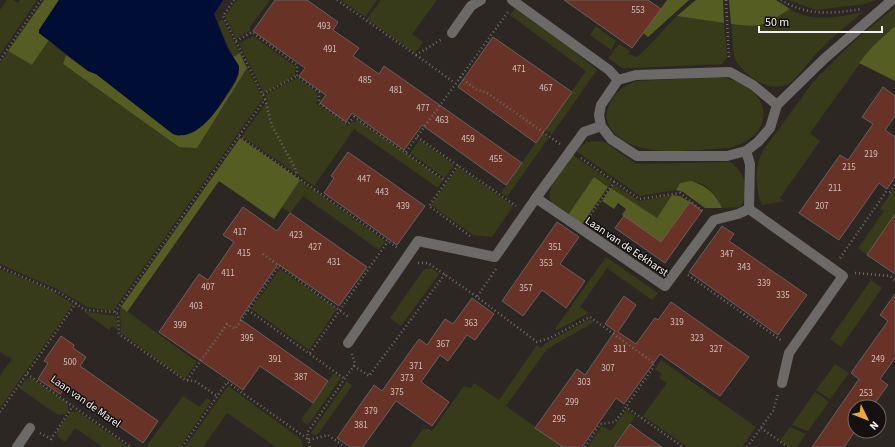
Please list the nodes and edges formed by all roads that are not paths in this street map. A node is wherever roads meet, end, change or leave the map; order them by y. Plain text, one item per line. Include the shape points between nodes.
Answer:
1 (481, 0) edge
2 (892, 0) edge
3 (514, 1) edge
4 (452, 33) road end
5 (618, 80) junction
6 (778, 105) junction
7 (601, 126) junction
8 (746, 151) junction
9 (536, 198) junction
10 (749, 209) junction
11 (348, 343) road end
12 (782, 383) road end
13 (30, 428) road end
14 (17, 447) edge

1 - 4 street via 471,6
2 - 6 street via 824,59
3 - 5 street via 610,70
5 - 6 street via 636,75 730,72 753,85
5 - 7 street via 601,105
6 - 8 street via 770,128
7 - 8 street via 611,139 637,156 727,156
7 - 9 street via 584,132
8 - 10 street via 750,164
9 - 10 street, Laan van de Eekharst via 665,286 714,220
9 - 11 street via 495,257 418,241
10 - 12 street via 843,276 789,354
13 - 14 street

